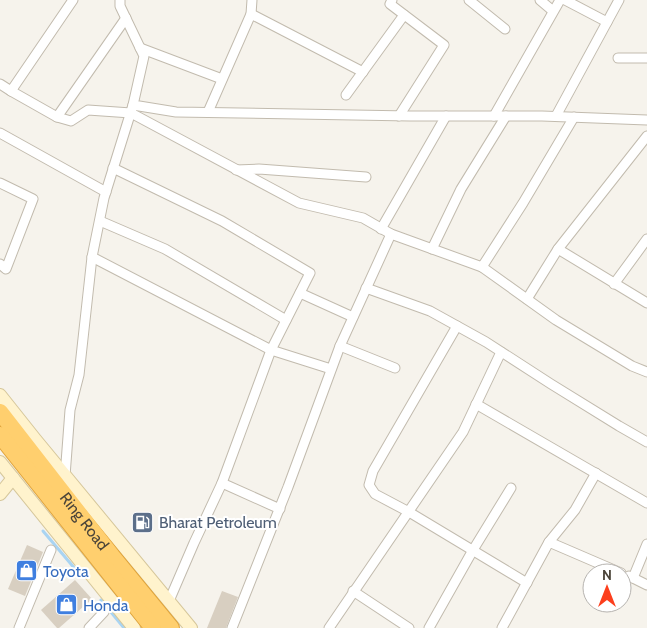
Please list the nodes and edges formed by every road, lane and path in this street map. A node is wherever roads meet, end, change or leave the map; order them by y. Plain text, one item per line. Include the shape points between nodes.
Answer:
1 (74, 0) edge
2 (120, 0) edge
3 (252, 0) edge
4 (392, 0) edge
5 (469, 0) edge
6 (540, 0) edge
7 (560, 0) edge
8 (565, 0) edge
9 (619, 0) edge
10 (553, 12) junction
11 (251, 14) junction
12 (404, 15) junction
13 (126, 18) junction
14 (607, 22) junction
15 (505, 29) dead end
16 (140, 48) junction
17 (618, 58) dead end
18 (647, 58) edge
19 (363, 72) junction
20 (222, 79) junction
21 (0, 84) edge
22 (11, 91) junction
23 (346, 95) dead end
24 (132, 109) junction
25 (208, 112) junction
26 (399, 116) junction
27 (446, 116) junction
28 (494, 116) junction
29 (506, 116) junction
30 (556, 116) junction
31 (57, 117) junction
32 (574, 117) junction
33 (647, 120) edge
34 (0, 133) edge
35 (647, 136) edge
36 (113, 168) junction
37 (236, 170) junction
38 (366, 177) dead end
39 (0, 183) edge
40 (106, 192) junction
41 (100, 221) junction
42 (382, 229) junction
43 (391, 234) junction
44 (647, 239) edge
45 (432, 249) junction
46 (558, 249) junction
47 (92, 257) junction
48 (0, 264) edge
49 (482, 267) junction
50 (614, 284) junction
51 (366, 288) junction
52 (300, 293) junction
53 (527, 299) junction
54 (647, 303) edge
55 (353, 317) junction
56 (286, 320) junction
57 (457, 326) junction
58 (340, 346) junction
59 (270, 350) junction
60 (501, 352) junction
61 (395, 368) dead end
62 (332, 369) junction
63 (647, 372) edge
64 (0, 395) edge
65 (476, 404) junction
66 (0, 412) edge
67 (0, 435) edge
68 (647, 442) edge
69 (0, 462) edge
70 (596, 473) junction
71 (65, 476) junction
72 (11, 481) junction
73 (222, 483) junction
74 (511, 488) dead end
75 (0, 494) edge
76 (647, 503) edge
77 (280, 509) junction
78 (409, 512) junction
79 (549, 542) junction
80 (647, 544) edge
81 (51, 550) dead end
82 (472, 550) junction
83 (598, 563) edge
84 (633, 578) joint
85 (527, 583) junction
86 (647, 585) edge
87 (353, 591) junction
88 (169, 602) junction
89 (104, 612) dead end
90 (19, 628) edge
91 (89, 628) edge
92 (134, 628) edge
93 (153, 628) edge
94 (171, 628) edge
95 (191, 628) edge
96 (232, 628) edge
97 (329, 628) edge
98 (409, 628) edge
99 (429, 628) edge
100 (502, 628) edge

1 - 22 street
2 - 13 street
3 - 11 street
4 - 12 street via 390,4
5 - 15 street
6 - 10 street
7 - 10 street
8 - 14 street
9 - 14 street
10 - 28 street
11 - 19 street
11 - 20 street
12 - 19 street
12 - 26 street via 444,45
13 - 16 street
13 - 31 street
14 - 30 street
16 - 20 street
16 - 24 street via 144,56
17 - 18 street
19 - 23 street
20 - 25 street
21 - 22 street
22 - 31 street
24 - 25 street
24 - 31 street via 88,110 71,121
24 - 36 street
24 - 37 street
25 - 26 street
26 - 27 street
27 - 28 street
27 - 42 street
28 - 29 street
29 - 30 street
29 - 45 street via 461,188
30 - 32 street
32 - 33 street
32 - 49 street
34 - 40 street
35 - 46 street
36 - 40 street
36 - 52 street via 222,221 310,274
37 - 38 street
37 - 42 street via 298,203 363,218
39 - 48 street via 33,199 6,269
40 - 41 street
41 - 47 street
41 - 56 street via 165,249
42 - 43 street
43 - 45 street
43 - 51 street
44 - 50 street
45 - 49 street
46 - 50 street
46 - 53 street
47 - 59 street
47 - 71 street via 79,375 70,410
49 - 53 street
50 - 54 street
51 - 55 street
51 - 57 street via 430,311
52 - 55 street
52 - 56 street
53 - 63 street via 556,320
55 - 58 street
56 - 59 street
57 - 60 street
57 - 78 street via 372,471 369,485 375,494
58 - 61 street
58 - 62 street
59 - 62 street
59 - 73 street
60 - 65 street
60 - 68 street
62 - 77 street
64 - 71 street
65 - 70 street
65 - 78 street via 463,432
66 - 94 highway, Ring Road
67 - 93 highway, Ring Road
69 - 72 street
70 - 76 street
70 - 79 street via 574,510
71 - 88 street
72 - 75 street
72 - 92 street
73 - 77 street
73 - 88 street
74 - 82 street
77 - 96 street
78 - 82 street
78 - 87 street
79 - 83 street
79 - 85 street
80 - 84 street
81 - 90 street
82 - 85 street
82 - 99 street
84 - 86 street
85 - 100 street
87 - 97 street
87 - 98 street
88 - 95 street
89 - 91 street

